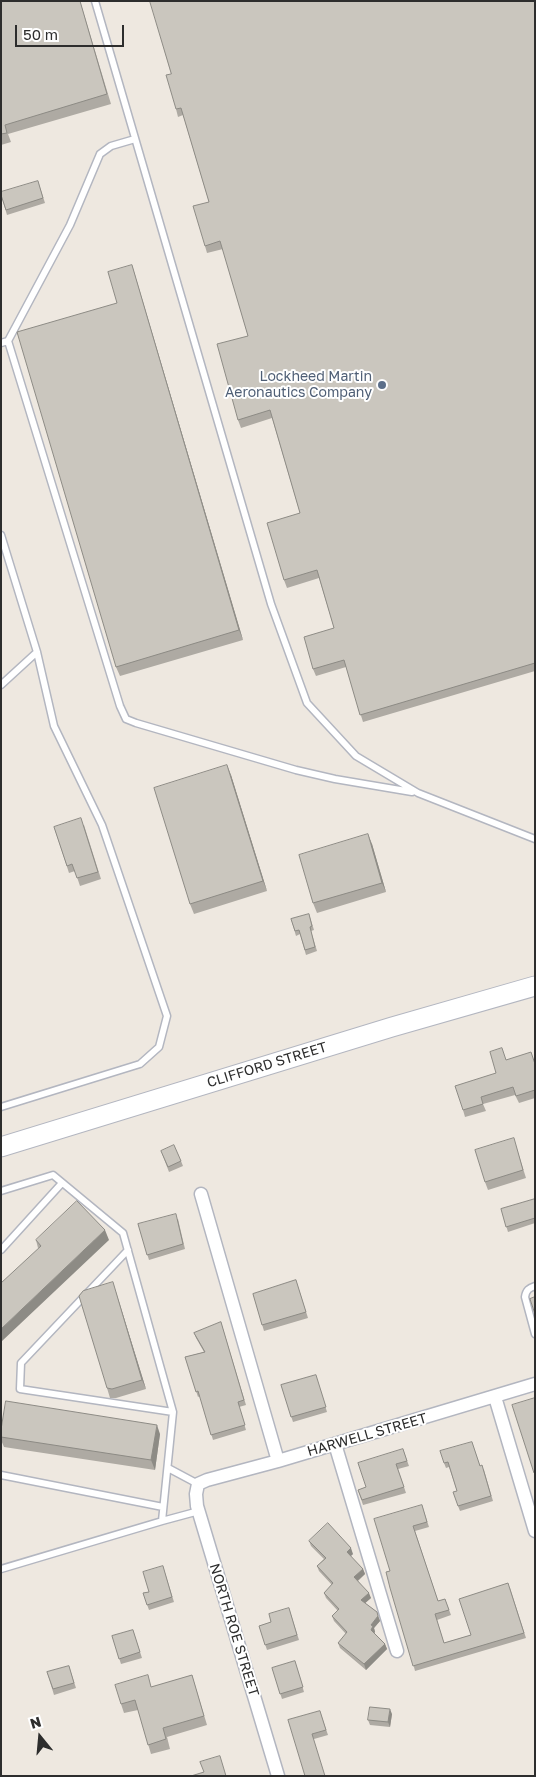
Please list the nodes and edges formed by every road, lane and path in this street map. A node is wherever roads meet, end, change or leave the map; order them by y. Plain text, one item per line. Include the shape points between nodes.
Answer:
1 (95, 1) edge
2 (135, 139) junction
3 (5, 342) edge
4 (1, 535) edge
5 (37, 652) junction
6 (1, 685) edge
7 (418, 792) junction
8 (535, 839) edge
9 (535, 986) edge
10 (1, 1107) edge
11 (1, 1147) edge
12 (62, 1183) junction
13 (1, 1191) edge
14 (201, 1194) dead end
15 (1, 1250) edge
16 (128, 1250) junction
17 (535, 1286) edge
18 (535, 1334) edge
19 (535, 1384) edge
20 (495, 1397) junction
21 (172, 1412) junction
22 (335, 1444) junction
23 (278, 1461) junction
24 (168, 1468) junction
25 (1, 1475) edge
26 (198, 1484) junction
27 (163, 1507) junction
28 (199, 1511) junction
29 (162, 1521) junction
30 (535, 1531) edge
31 (1, 1569) edge
32 (397, 1652) dead end
33 (278, 1776) edge

1 - 2 lane
2 - 3 lane via 111,146 100,154 70,225
2 - 7 lane via 271,604 306,703 356,756
3 - 7 lane via 126,719 296,770
4 - 5 lane
5 - 6 lane
5 - 10 lane via 54,726 102,825 167,1016 159,1047 140,1064
7 - 8 lane
9 - 11 main road, CLIFFORD STREET
12 - 13 lane via 53,1176
12 - 15 lane
12 - 16 lane via 123,1233
14 - 23 street
16 - 21 lane
16 - 21 lane via 21,1362 20,1389
17 - 18 lane via 526,1291 525,1297
19 - 20 street, HARWELL STREET
20 - 22 street, HARWELL STREET
20 - 30 street
21 - 24 lane
22 - 23 street, HARWELL STREET
22 - 32 street
23 - 26 street, HARWELL STREET
24 - 26 lane
24 - 27 lane
25 - 27 lane
26 - 28 street, NORTH ROE STREET
27 - 29 lane
28 - 29 lane
28 - 33 street, NORTH ROE STREET
29 - 31 lane

